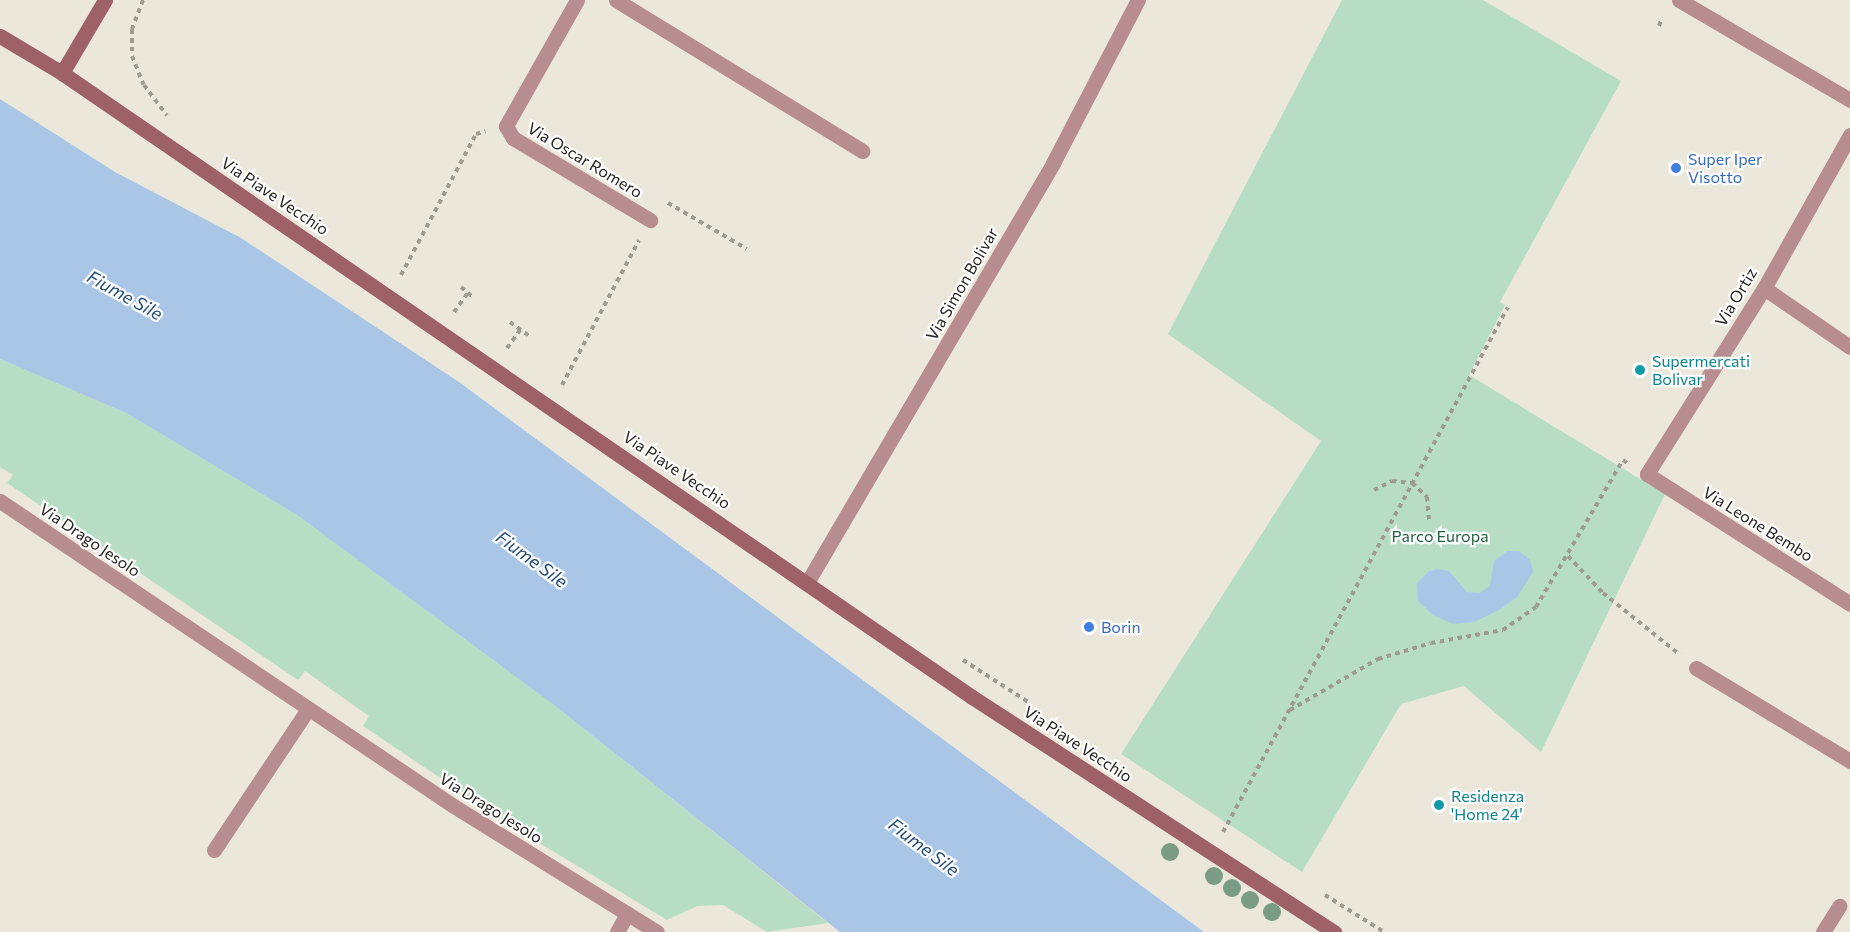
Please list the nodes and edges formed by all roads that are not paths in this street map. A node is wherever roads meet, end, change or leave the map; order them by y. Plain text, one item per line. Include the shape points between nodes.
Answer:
1 (105, 0) edge
2 (577, 0) edge
3 (616, 0) edge
4 (1138, 0) edge
5 (1679, 0) edge
6 (0, 36) edge
7 (62, 73) junction
8 (1850, 99) edge
9 (1850, 135) edge
10 (862, 151) dead end
11 (650, 220) road end
12 (1764, 288) junction
13 (1850, 347) edge
14 (1647, 474) joint
15 (0, 501) edge
16 (808, 581) junction
17 (1850, 603) edge
18 (1696, 668) road end
19 (308, 709) junction
20 (1850, 761) edge
21 (214, 850) dead end
22 (1839, 906) dead end
23 (627, 914) junction
24 (617, 932) edge
25 (657, 932) edge
26 (1334, 932) edge
27 (1822, 932) edge

1 - 7 street
2 - 11 street, Via Oscar Romero via 506,126 513,138
3 - 10 street
4 - 16 street, Via Simon Bolivar via 1047,174
5 - 8 street
6 - 7 street, Via Piave Vecchio
7 - 16 street, Via Piave Vecchio
9 - 12 street, Via Ortiz
12 - 13 street
12 - 14 street, Via Ortiz
14 - 17 street, Via Leone Bembo
15 - 19 street, Via Drago Jesolo
16 - 26 street, Via Piave Vecchio via 972,697
18 - 20 street
19 - 21 street
19 - 23 street, Via Drago Jesolo
22 - 27 street
23 - 24 street
23 - 25 street, Via Drago Jesolo

